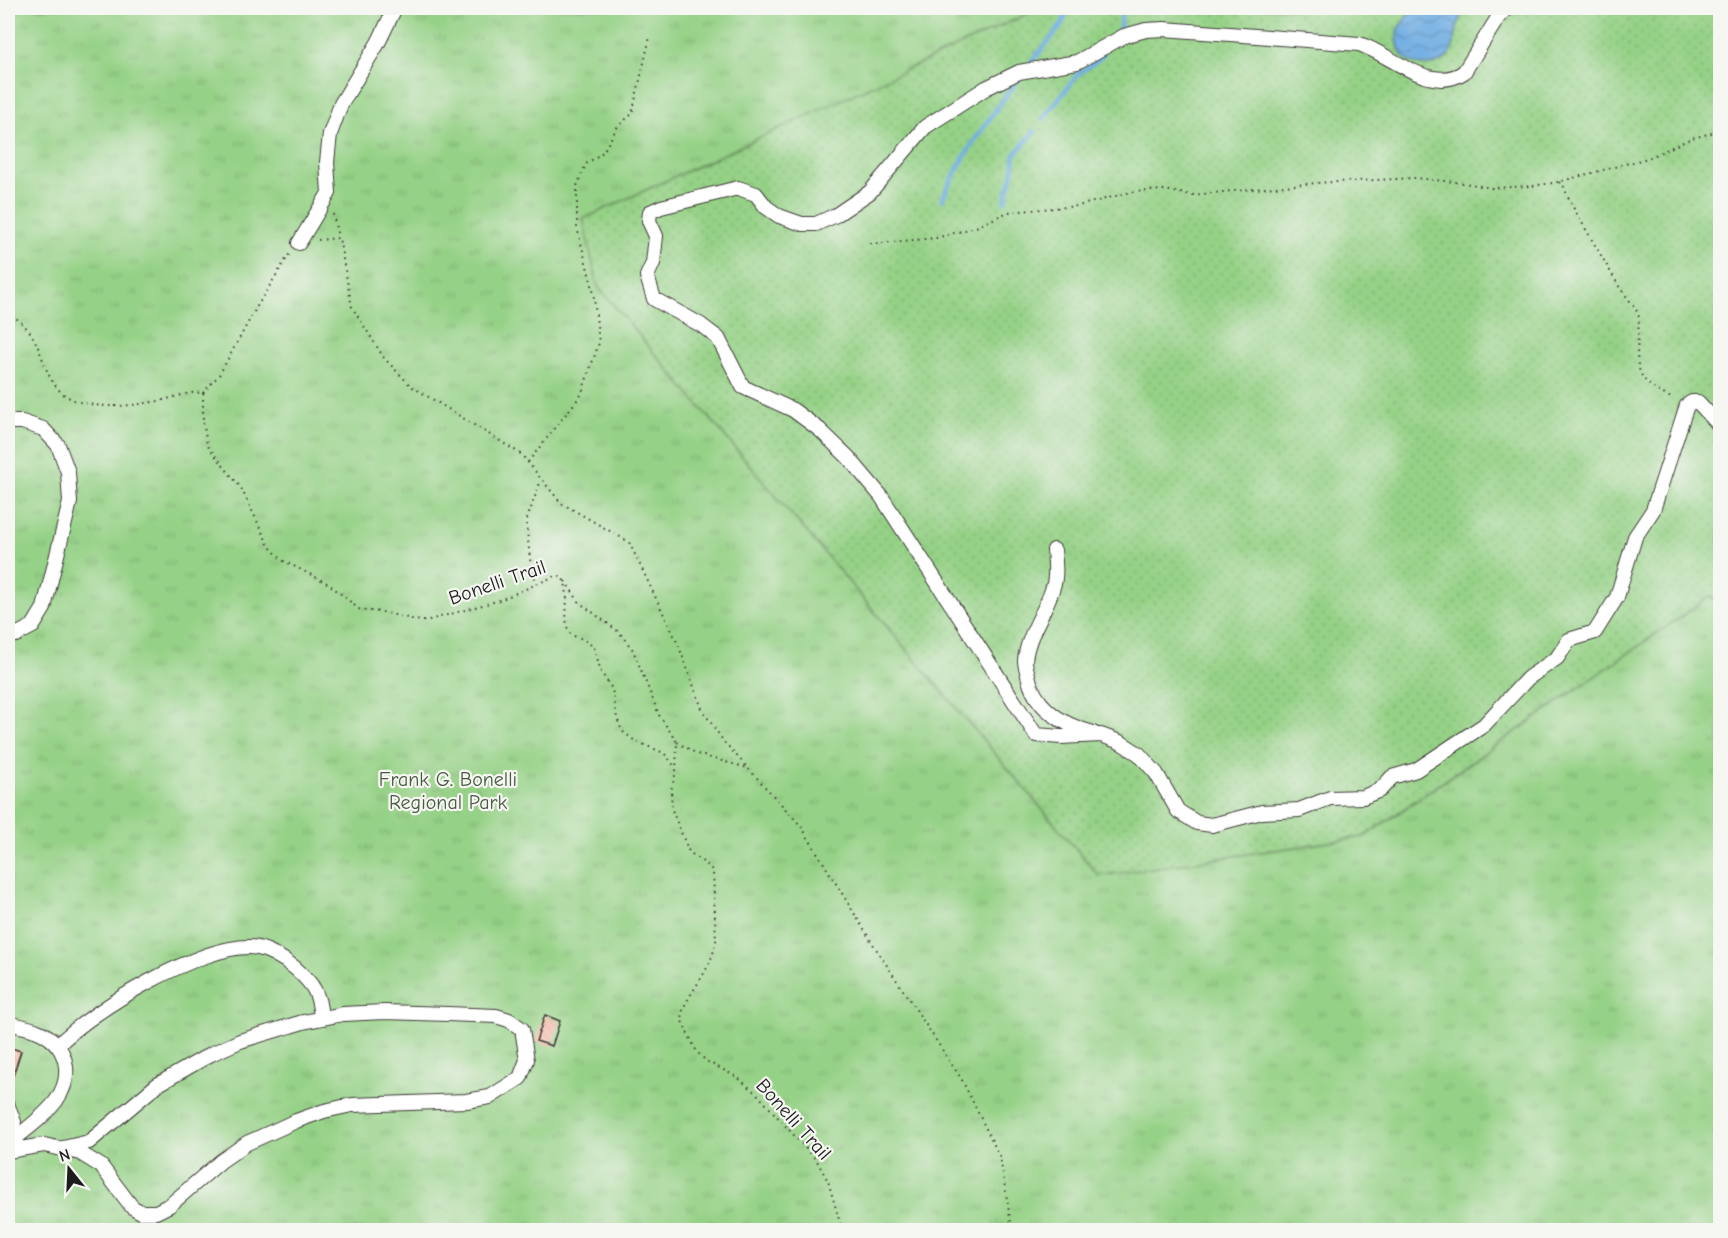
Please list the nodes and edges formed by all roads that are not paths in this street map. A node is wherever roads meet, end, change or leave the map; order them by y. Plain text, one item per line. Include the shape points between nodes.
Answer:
1 (395, 8) edge
2 (1508, 8) edge
3 (298, 243) road end
4 (8, 422) edge
5 (1720, 426) edge
6 (1054, 550) dead end
7 (8, 635) edge
8 (1101, 735) junction
9 (321, 1018) junction
10 (8, 1023) edge
11 (58, 1045) junction
12 (8, 1106) edge
13 (8, 1133) edge
14 (8, 1144) edge
15 (63, 1148) junction
16 (8, 1151) edge

1 - 3 lane via 341,104 330,135 329,193
2 - 8 lane via 1464,72 1449,79 1414,73 1359,44 1146,30 1124,36 1077,62 1019,72 986,88 925,127 870,192 816,224 779,216 756,194 738,188 650,212 649,221 656,236 647,276 654,299 718,338 743,387 793,410 848,457 881,496 1036,735
4 - 7 lane via 43,429 58,445 68,472 70,502 44,608 33,626
5 - 8 lane via 1698,402 1687,405 1653,510 1635,537 1617,597 1595,632 1569,640 1557,658 1528,678 1484,725 1416,770 1392,777 1380,790 1363,796 1330,798 1299,810 1262,812 1212,825 1197,823 1178,811 1156,773 1139,754
6 - 8 lane via 1054,585 1025,662 1029,680 1036,698 1048,712
9 - 11 lane via 317,992 308,979 271,953 252,946 198,959 169,971 93,1016
9 - 15 lane via 265,1032 211,1054 158,1085 89,1142
9 - 15 lane via 384,1012 496,1016 522,1029 527,1060 520,1078 490,1097 352,1106 296,1120 247,1143 156,1212 132,1208 101,1166
10 - 11 lane via 36,1030
11 - 14 lane via 65,1059 66,1082 56,1101
12 - 13 lane via 14,1122
15 - 16 lane via 44,1145

